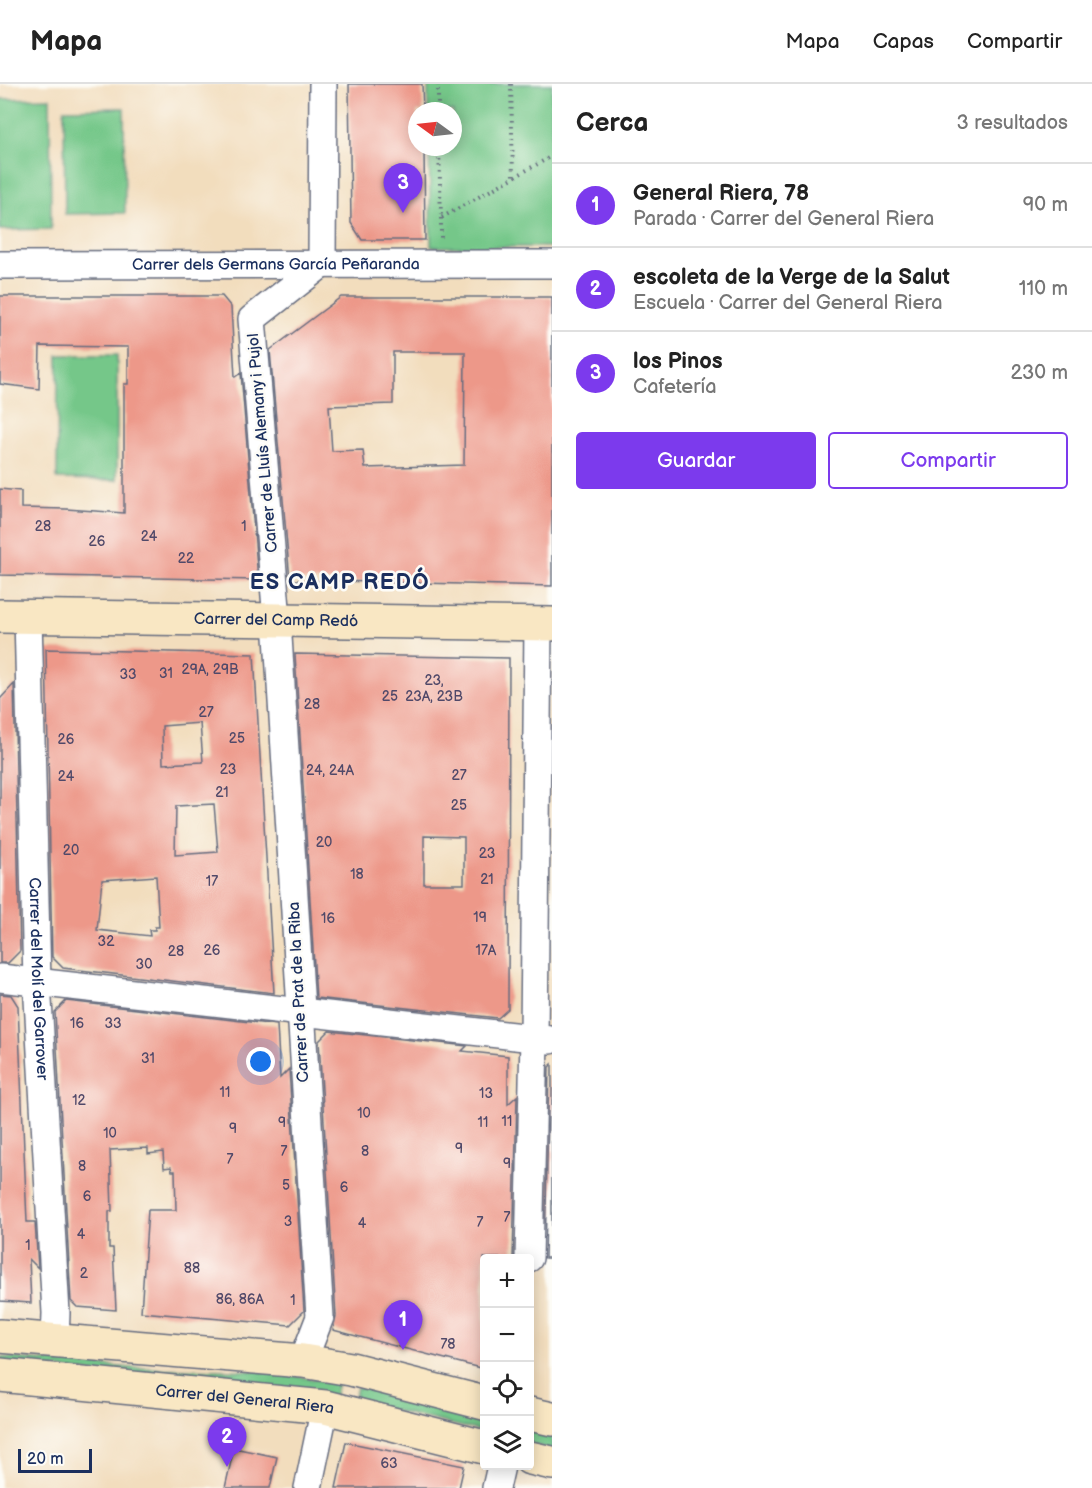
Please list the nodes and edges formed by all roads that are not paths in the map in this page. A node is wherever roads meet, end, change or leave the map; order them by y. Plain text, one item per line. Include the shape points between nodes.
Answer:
1 (323, 84) edge
2 (322, 264) junction
3 (552, 264) edge
4 (0, 265) edge
5 (14, 616) edge
6 (277, 620) junction
7 (545, 624) edge
8 (0, 978) edge
9 (37, 982) junction
10 (300, 1012) junction
11 (543, 1039) edge
12 (529, 1254) edge
13 (0, 1336) edge
14 (56, 1341) junction
15 (303, 1361) junction
16 (0, 1375) edge
17 (480, 1401) edge
18 (325, 1407) junction
19 (534, 1415) edge
20 (552, 1419) edge
21 (480, 1447) edge
22 (534, 1459) edge
23 (552, 1463) edge
24 (500, 1470) edge
25 (308, 1488) edge
26 (496, 1488) edge

1 - 2 street
2 - 3 street, Carrer dels Germans García Peñaranda
2 - 4 street, Carrer dels Germans García Peñaranda
2 - 6 street, Carrer de Lluís Alemany i Pujol via 252,319
5 - 6 main road, Carrer del Camp Redó
5 - 9 street, Carrer del Molí del Garrover
6 - 7 main road, Carrer del Camp Redó
6 - 10 street, Carrer de Prat de la Riba
7 - 11 street
8 - 9 street
9 - 10 street
9 - 14 street, Carrer del Molí del Garrover
10 - 11 street
10 - 15 street, Carrer de Prat de la Riba via 320,1317
11 - 12 street
13 - 14 main road
14 - 15 main road
15 - 17 main road
16 - 18 main road, Carrer del General Riera
18 - 21 main road, Carrer del General Riera
18 - 25 street
19 - 20 main road
22 - 23 main road
24 - 26 street

